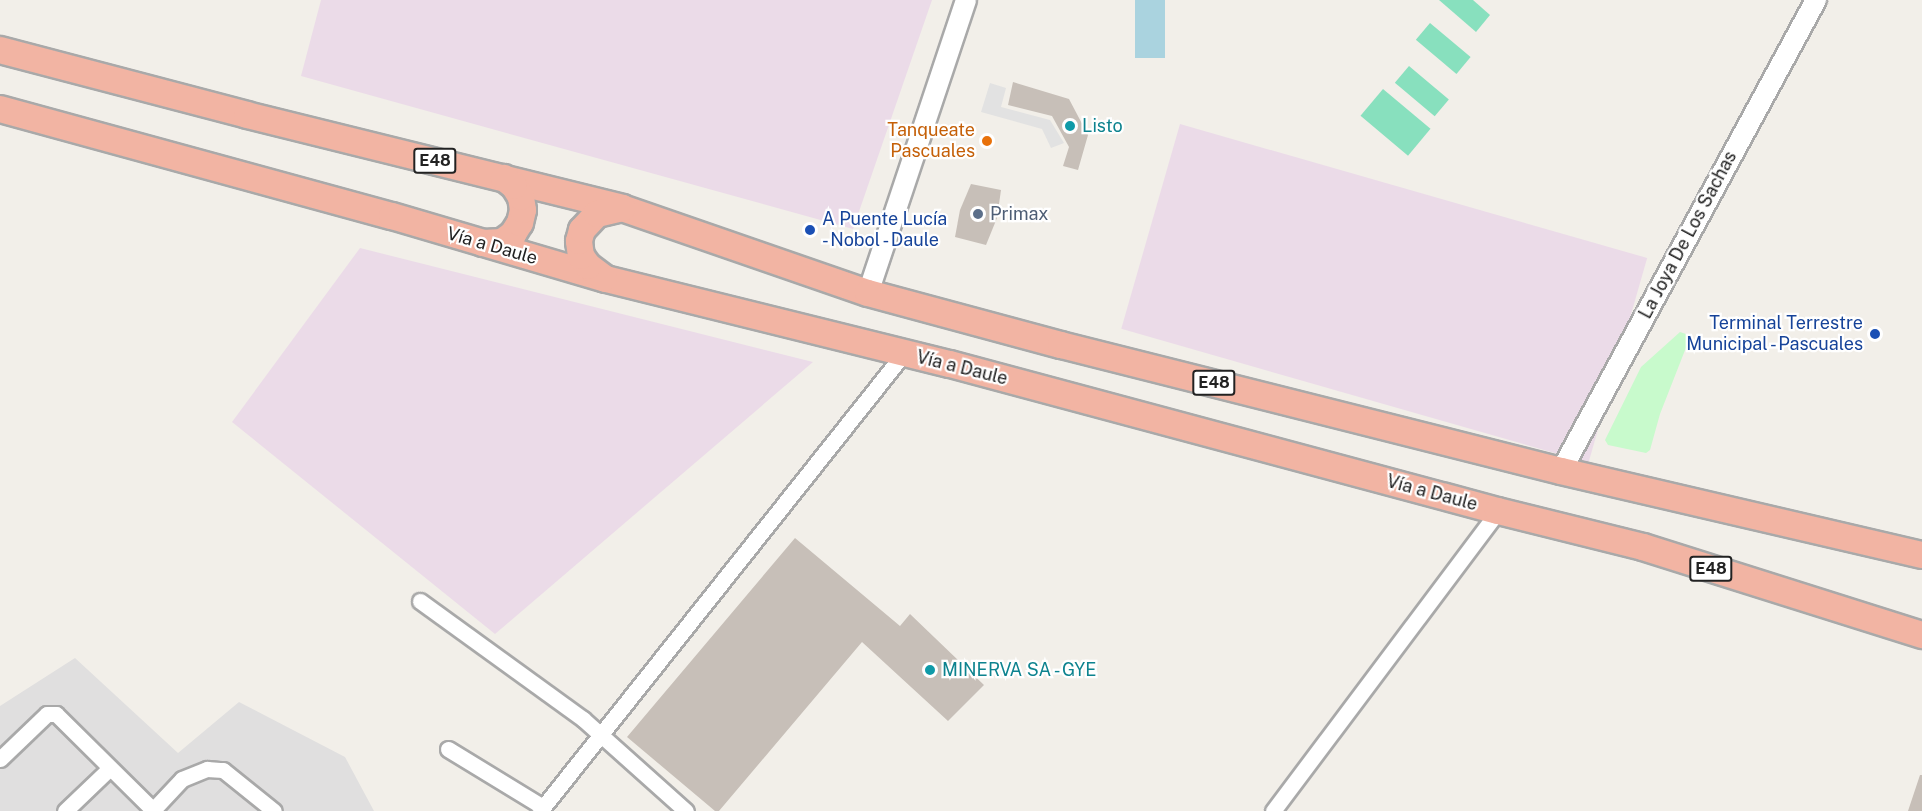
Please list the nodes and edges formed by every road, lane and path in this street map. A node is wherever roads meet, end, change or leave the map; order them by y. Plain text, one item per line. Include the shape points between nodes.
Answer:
1 (966, 0) edge
2 (1816, 0) edge
3 (0, 50) edge
4 (0, 109) edge
5 (504, 178) junction
6 (622, 208) junction
7 (476, 242) junction
8 (606, 279) junction
9 (868, 293) junction
10 (904, 353) junction
11 (1561, 471) junction
12 (1498, 511) junction
13 (1922, 555) edge
14 (420, 601) dead end
15 (1917, 633) edge
16 (601, 737) junction
17 (448, 749) dead end
18 (0, 759) edge
19 (110, 768) junction
20 (542, 809) edge
21 (679, 809) edge
22 (64, 811) edge
23 (152, 811) edge
24 (274, 811) edge
25 (1273, 811) edge

1 - 9 street
2 - 11 street, La Joya De Los Sachas
3 - 5 highway, E48 via 247,116
4 - 7 highway, Vía a Daule / E48
5 - 6 highway, E48
5 - 7 highway via 521,197 520,223 502,242
6 - 8 highway via 597,214 582,230 579,241 581,256 588,266
6 - 9 highway, E48
7 - 8 highway, Vía a Daule / E48
8 - 10 highway, Vía a Daule / E48
9 - 11 highway, E48
10 - 12 highway, Vía a Daule / E48
10 - 16 street
11 - 13 highway, E48
12 - 15 highway, Vía a Daule / E48 via 1643,547
12 - 25 street
14 - 16 street via 583,719
16 - 20 street
16 - 21 street
17 - 20 street
18 - 19 street via 51,712
19 - 22 street
19 - 23 street
23 - 24 street via 182,779 207,769 223,770

